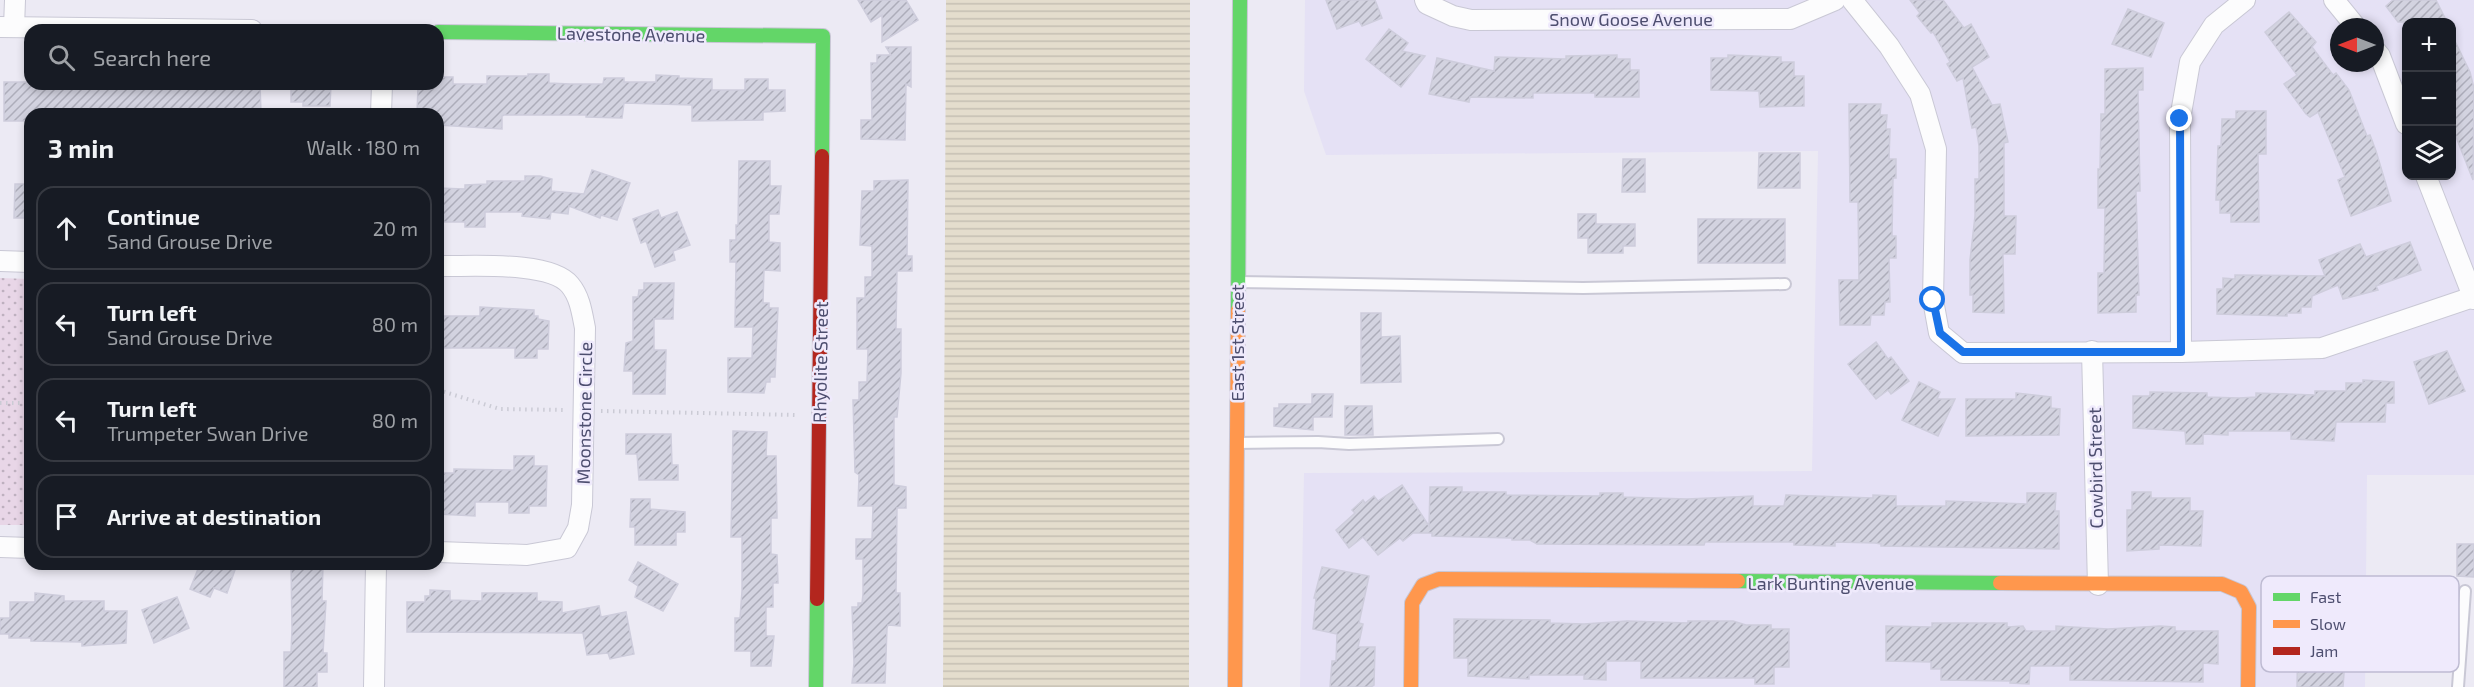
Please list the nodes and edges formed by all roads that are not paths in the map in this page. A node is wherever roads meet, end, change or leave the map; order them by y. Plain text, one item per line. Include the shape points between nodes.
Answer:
1 (15, 0) edge
2 (1240, 0) edge
3 (1835, 0) edge
4 (1852, 0) edge
5 (2245, 0) edge
6 (2334, 0) edge
7 (1426, 2) edge
8 (2349, 18) edge
9 (7, 27) edge
10 (24, 27) edge
11 (444, 32) edge
12 (823, 36) joint
13 (2384, 66) edge
14 (382, 90) edge
15 (381, 108) edge
16 (2402, 114) edge
17 (2428, 180) edge
18 (0, 261) edge
19 (24, 262) edge
20 (444, 266) edge
21 (1237, 282) junction
22 (1785, 284) dead end
23 (2474, 298) edge
24 (2092, 351) junction
25 (2181, 352) junction
26 (1498, 439) dead end
27 (1236, 443) junction
28 (0, 547) edge
29 (24, 548) edge
30 (444, 552) edge
31 (376, 570) edge
32 (2098, 585) junction
33 (2464, 591) dead end
34 (2459, 671) edge
35 (2459, 672) edge
36 (374, 687) edge
37 (816, 687) edge
38 (1235, 687) edge
39 (1411, 687) edge
40 (2248, 687) edge
41 (2458, 687) edge

1 - 9 street
2 - 21 street, East 1st Street
3 - 7 street, Snow Goose Avenue via 1790,19 1471,20
4 - 24 street via 1889,46 1920,94 1936,149 1933,300 1940,333 1963,352
5 - 25 street via 2214,25 2190,62 2188,73 2180,119
6 - 8 street
9 - 10 street
11 - 12 street, Lavestone Avenue
12 - 37 street, Rhyolite Street
13 - 16 street
14 - 15 street
17 - 23 street
18 - 19 street
20 - 30 street, Moonstone Circle via 524,268 551,273 569,283 580,303 585,328 582,505 578,528 567,548 527,555
21 - 22 lane via 1571,288
21 - 27 street, East 1st Street
23 - 25 street via 2322,348
24 - 25 street
24 - 32 street, Cowbird Street
26 - 27 lane
27 - 38 street, East 1st Street
28 - 29 street
31 - 36 street
32 - 39 street, Lark Bunting Avenue via 1440,579 1422,585 1412,603
32 - 40 street, Lark Bunting Avenue via 2222,584 2241,592 2249,607
33 - 34 lane
35 - 41 lane

